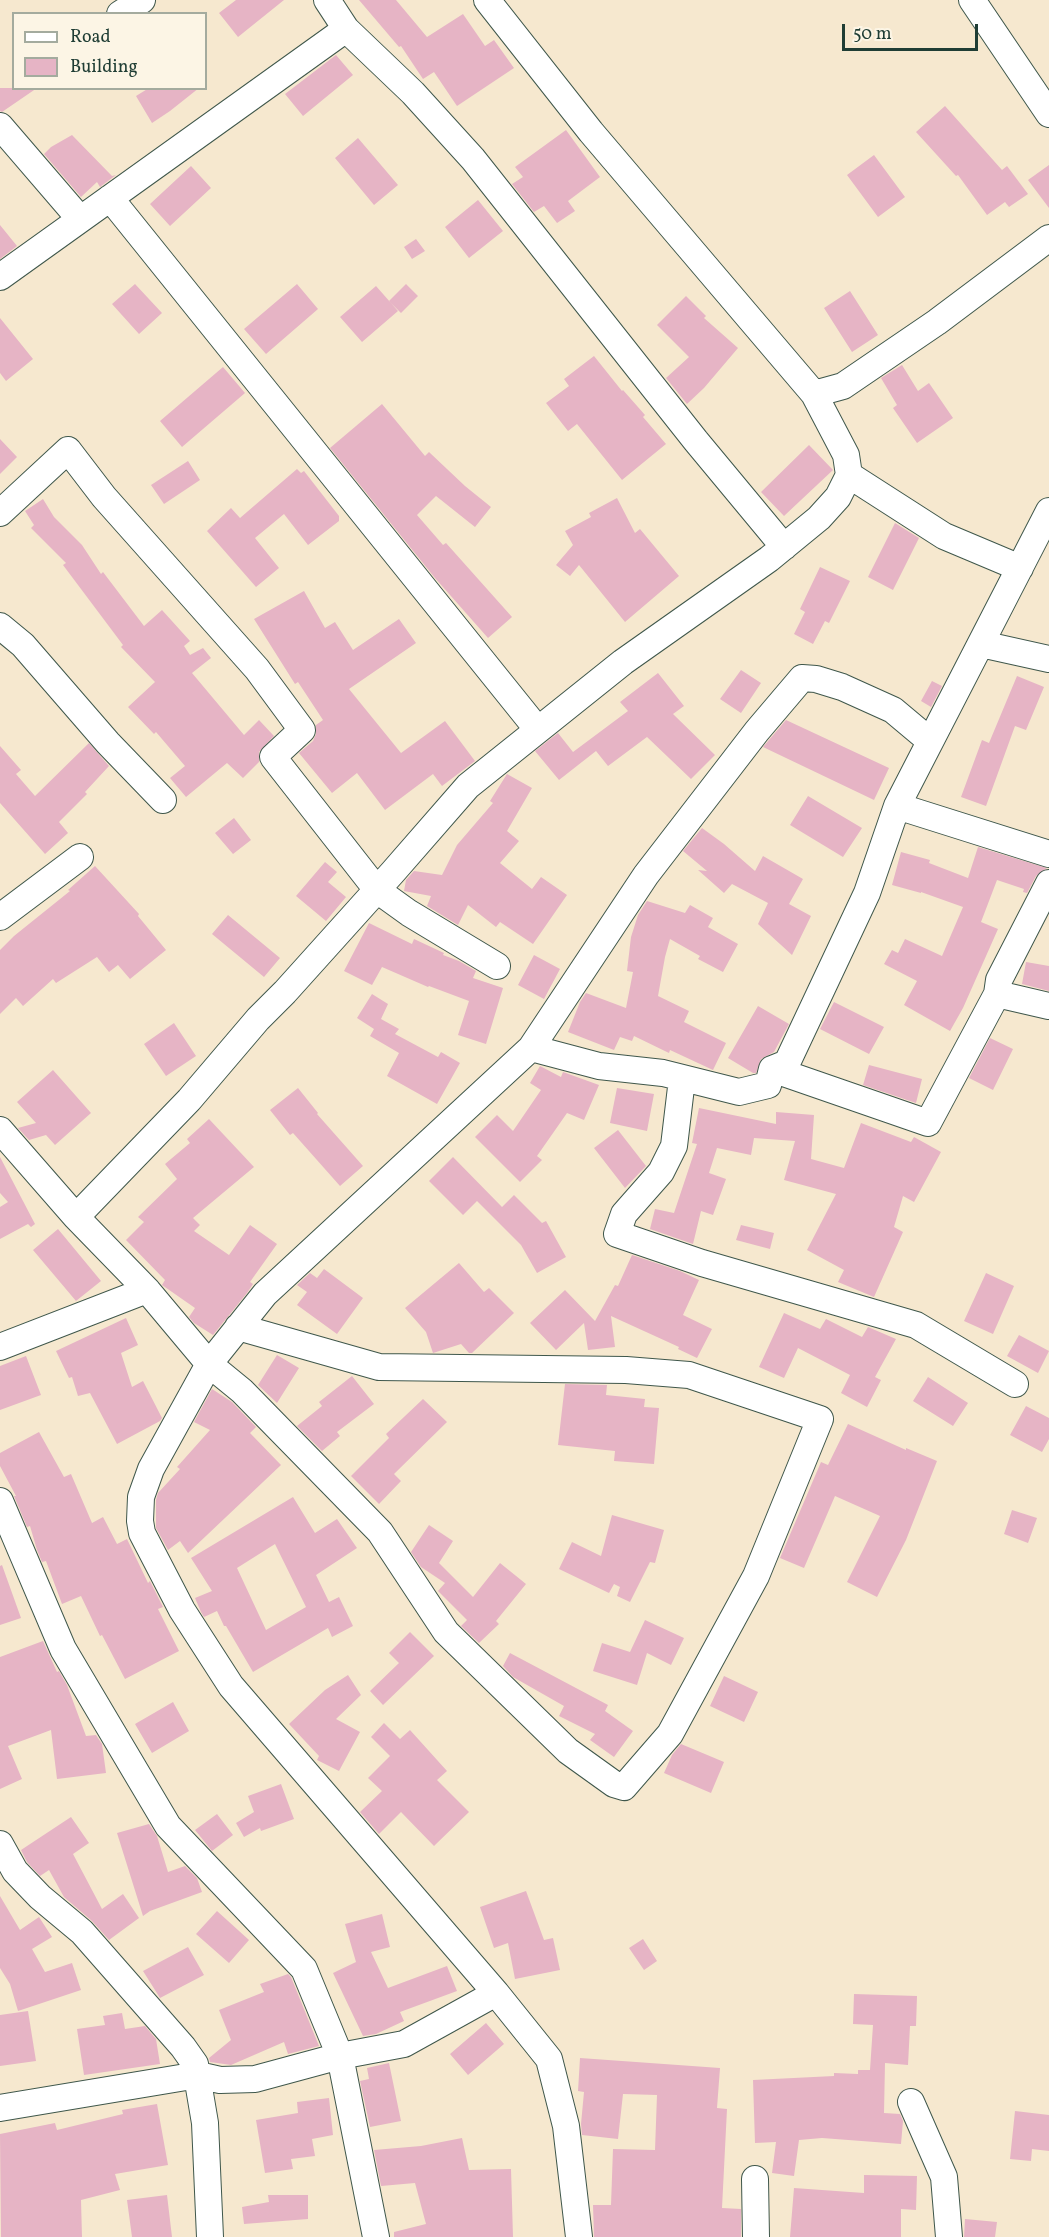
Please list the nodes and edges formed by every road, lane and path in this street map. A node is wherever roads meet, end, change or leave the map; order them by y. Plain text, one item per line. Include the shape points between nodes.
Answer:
1 (142, 0) edge
2 (327, 0) edge
3 (972, 0) edge
4 (497, 4) edge
5 (123, 12) edge
6 (346, 28) junction
7 (1049, 114) edge
8 (0, 126) edge
9 (110, 198) junction
10 (80, 219) junction
11 (1049, 238) edge
12 (0, 277) edge
13 (814, 394) junction
14 (849, 475) junction
15 (1049, 511) edge
16 (0, 513) edge
17 (784, 547) junction
18 (1020, 568) junction
19 (0, 626) edge
20 (981, 644) junction
21 (1049, 658) edge
22 (538, 730) junction
23 (930, 741) junction
24 (163, 800) dead end
25 (897, 806) junction
26 (1049, 854) edge
27 (80, 857) dead end
28 (1049, 883) edge
29 (377, 890) junction
30 (0, 917) edge
31 (497, 966) dead end
32 (997, 994) junction
33 (1049, 1006) edge
34 (531, 1048) junction
35 (772, 1069) junction
36 (682, 1079) junction
37 (0, 1130) edge
38 (76, 1217) junction
39 (147, 1290) junction
40 (238, 1327) junction
41 (0, 1347) edge
42 (209, 1364) junction
43 (1014, 1384) dead end
44 (0, 1501) edge
45 (0, 1844) edge
46 (496, 1993) junction
47 (340, 2056) junction
48 (198, 2075) junction
49 (911, 2102) dead end
50 (0, 2108) edge
51 (755, 2179) dead end
52 (210, 2237) edge
53 (376, 2237) edge
54 (579, 2237) edge
55 (756, 2237) edge
56 (949, 2237) edge

1 - 5 street
2 - 6 street
3 - 7 street
4 - 13 street via 591,132
6 - 9 street
6 - 17 street via 473,159
8 - 10 street
9 - 10 street
9 - 22 street
10 - 12 street
11 - 13 street via 843,386
13 - 14 street via 846,455
14 - 17 street via 838,497
14 - 18 street via 944,536
15 - 18 street
16 - 29 street via 68,450 104,497 256,669 302,730 273,757
17 - 22 street via 623,662
18 - 20 street
19 - 24 street via 23,645
20 - 21 street
20 - 23 street
22 - 29 street via 468,786
23 - 25 street
23 - 34 street via 892,710 842,687 802,678 646,875
25 - 26 street
25 - 35 street via 867,893 788,1063
27 - 30 street
28 - 32 street via 999,980
29 - 31 street
29 - 38 street via 258,1018 189,1100
32 - 33 street
32 - 35 street via 928,1123
34 - 36 street via 599,1066
34 - 40 street via 265,1294
35 - 36 street via 768,1085 739,1092
36 - 43 street via 674,1146 661,1172 624,1214 617,1234 916,1325
37 - 38 street
38 - 39 street
39 - 41 street
39 - 42 street
40 - 42 street
40 - 42 street via 379,1367 626,1370 689,1375 820,1419 756,1576 670,1734 624,1786 614,1785 567,1751 446,1632 380,1532 242,1391
42 - 46 street via 151,1469 141,1497 142,1533 182,1610 231,1686
44 - 47 street via 63,1649 168,1826 304,1969
45 - 48 street via 15,1870 82,1932 183,2047
46 - 47 street via 404,2044
46 - 54 street via 549,2059 566,2126
47 - 48 street via 255,2079 220,2080
47 - 53 street
48 - 50 street
48 - 52 street via 205,2123
49 - 56 street via 944,2177
51 - 55 street

